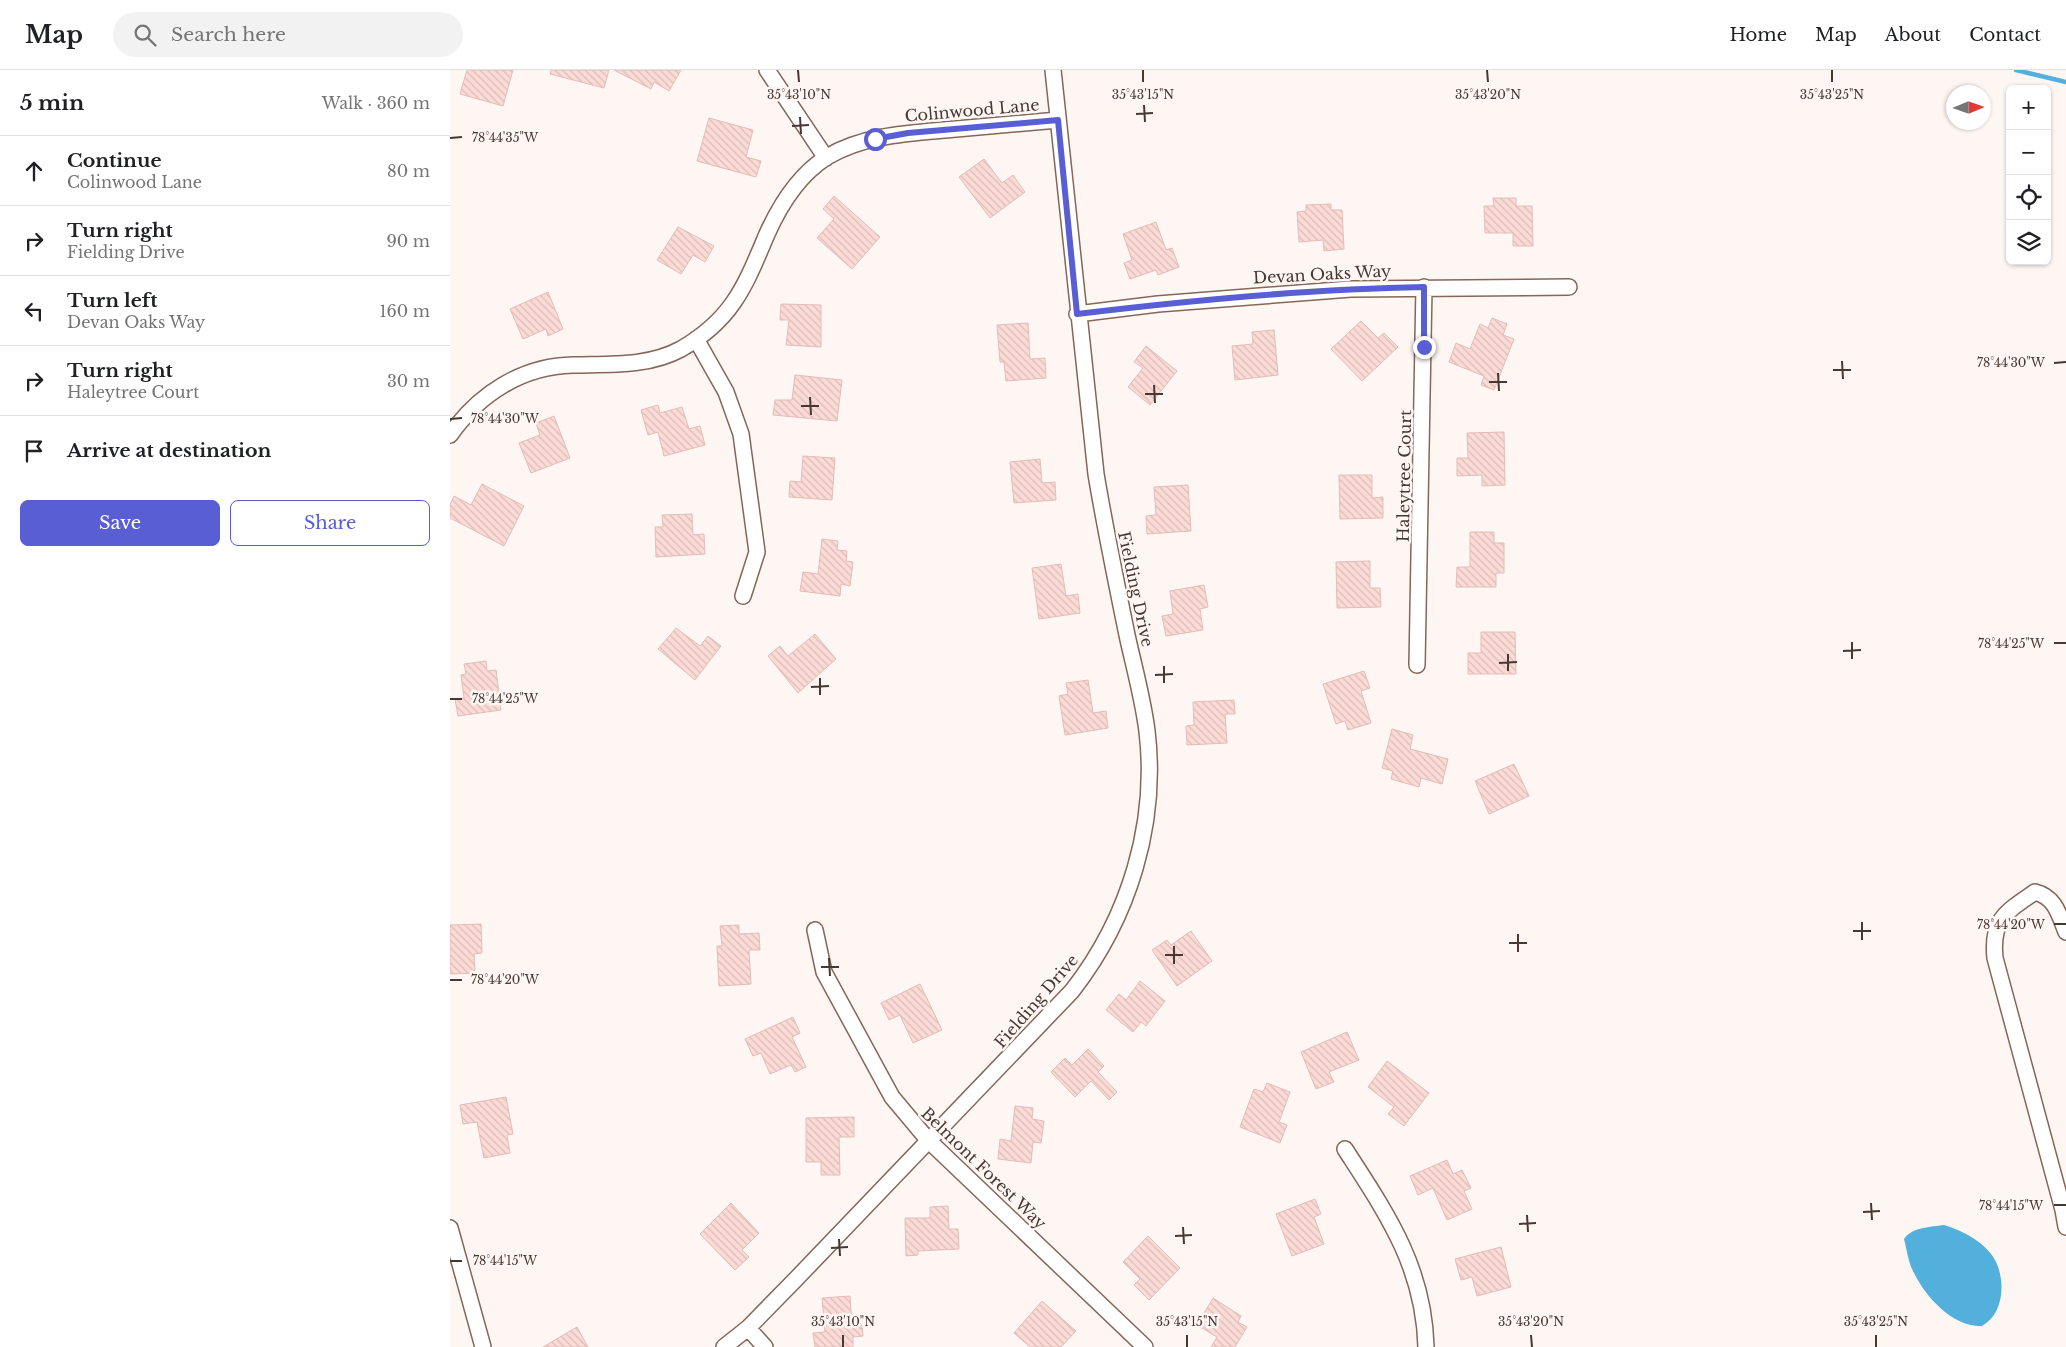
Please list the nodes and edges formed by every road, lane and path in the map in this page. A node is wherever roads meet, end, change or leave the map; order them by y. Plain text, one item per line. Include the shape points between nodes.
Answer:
1 (767, 70) edge
2 (1053, 70) edge
3 (1058, 120) junction
4 (826, 158) junction
5 (1424, 287) junction
6 (1569, 288) dead end
7 (1077, 314) junction
8 (696, 339) junction
9 (450, 435) edge
10 (743, 596) dead end
11 (1417, 666) dead end
12 (816, 930) dead end
13 (2066, 932) edge
14 (928, 1140) junction
15 (1345, 1150) dead end
16 (2065, 1209) edge
17 (2066, 1227) edge
18 (450, 1228) edge
19 (748, 1328) junction
20 (483, 1347) edge
21 (724, 1347) edge
22 (765, 1347) edge
23 (1145, 1347) edge
24 (1426, 1347) edge

1 - 4 street
2 - 3 street, Fielding Drive
3 - 4 street, Colinwood Lane via 890,136 855,145
3 - 7 street, Fielding Drive
4 - 8 street, Colinwood Lane via 803,178 779,210 751,275 732,306
5 - 6 street, Devan Oaks Way
5 - 7 street, Devan Oaks Way via 1256,295
5 - 11 street, Haleytree Court
7 - 14 street, Fielding Drive via 1105,530 1147,732 1148,785 1140,855 1122,907 1089,969 1016,1051
8 - 9 street, Colinwood Lane via 679,350 647,361 533,371 479,401
8 - 10 street via 726,392 741,434 757,552
12 - 14 street, Belmont Forest Way via 824,972 892,1097
13 - 16 street via 2056,906 2045,894 2035,892 2000,919 1993,943
14 - 19 street, Fielding Drive
14 - 23 street, Belmont Forest Way
15 - 24 street via 1395,1228 1406,1253 1422,1298
16 - 17 street
18 - 20 street
19 - 21 street, Fielding Drive
19 - 22 street

